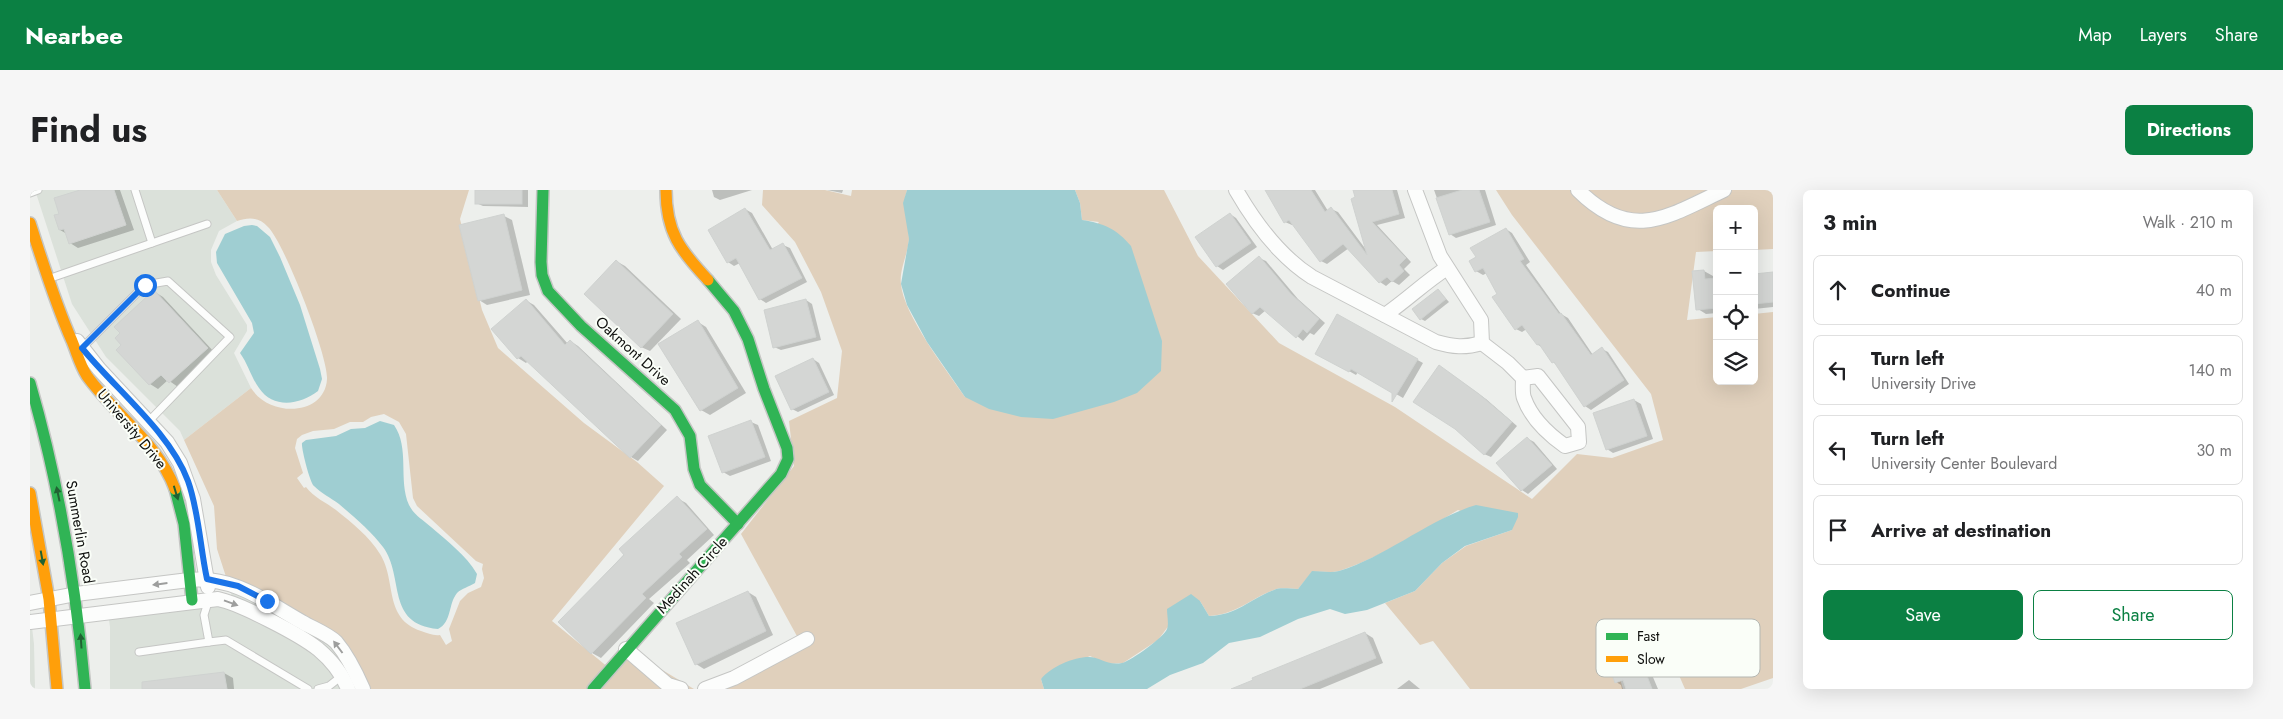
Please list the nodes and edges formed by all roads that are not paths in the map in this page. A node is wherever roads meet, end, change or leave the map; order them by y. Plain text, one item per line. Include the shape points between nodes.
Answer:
1 (38, 190) edge
2 (135, 190) edge
3 (543, 190) edge
4 (666, 190) edge
5 (1236, 190) edge
6 (1415, 190) edge
7 (1578, 190) edge
8 (1724, 190) edge
9 (30, 193) edge
10 (30, 223) edge
11 (207, 224) dead end
12 (152, 243) junction
13 (1447, 268) junction
14 (48, 280) junction
15 (1385, 315) junction
16 (63, 323) junction
17 (1482, 343) junction
18 (82, 348) junction
19 (1523, 378) junction
20 (30, 384) edge
21 (148, 422) junction
22 (136, 432) junction
23 (30, 493) edge
24 (738, 524) junction
25 (207, 579) junction
26 (189, 580) junction
27 (76, 594) junction
28 (210, 598) junction
29 (49, 599) junction
30 (192, 600) junction
31 (30, 603) edge
32 (79, 615) junction
33 (204, 615) junction
34 (52, 619) junction
35 (30, 622) edge
36 (807, 639) dead end
37 (209, 642) junction
38 (626, 649) junction
39 (138, 652) dead end
40 (347, 672) junction
41 (57, 689) edge
42 (85, 689) edge
43 (308, 689) edge
44 (318, 689) edge
45 (348, 689) edge
46 (363, 689) edge
47 (592, 689) edge
48 (682, 689) edge
49 (705, 689) edge

1 - 9 lane
2 - 12 lane
3 - 24 street, Oakmont Drive via 542,275 548,290 581,326 675,410 690,436 694,469 700,485
4 - 24 street, Medinah Circle via 666,216 674,239 687,259 724,297 743,326 785,442 788,459 781,474
5 - 15 street via 1276,246 1299,268
6 - 13 street via 1430,234
7 - 8 street via 1590,202 1615,216 1644,221 1660,219
10 - 14 street, University Drive
11 - 12 lane
12 - 14 lane
13 - 15 street
13 - 17 street via 1481,320
14 - 16 street, University Drive
15 - 17 street via 1436,342 1453,347 1467,348
16 - 18 street, University Drive
16 - 22 street, University Drive via 86,374
17 - 19 street
18 - 21 street, University Drive
18 - 21 lane via 145,285 168,281 230,337
19 - 19 street via 1538,376 1578,427 1579,442 1565,446 1539,423 1523,397
27 -> 20 street, Summerlin Road via 50,459
21 - 22 street
21 - 25 street, University Drive via 167,442 188,481
22 -> 26 street, University Drive via 164,466 177,494
23 -> 29 street
24 - 38 street, Medinah Circle
25 - 26 street
25 - 28 street, University Drive
40 -> 25 street via 335,642 238,586
26 -> 27 street
26 - 30 street, University Drive
27 - 29 street
27 - 32 street, Summerlin Road
28 - 30 street
28 - 33 lane
28 -> 40 street via 242,606 309,644
29 - 31 street
29 - 34 street
30 - 32 street
30 - 33 lane
32 - 34 street
42 -> 32 street, Summerlin Road
33 - 37 lane
34 - 35 street
34 - 41 street
36 - 49 street via 734,678
37 - 39 lane
37 - 43 lane via 226,640
38 - 47 street, Medinah Circle
38 - 48 street via 668,685
40 - 44 lane via 329,686
40 - 45 street
40 - 46 street

